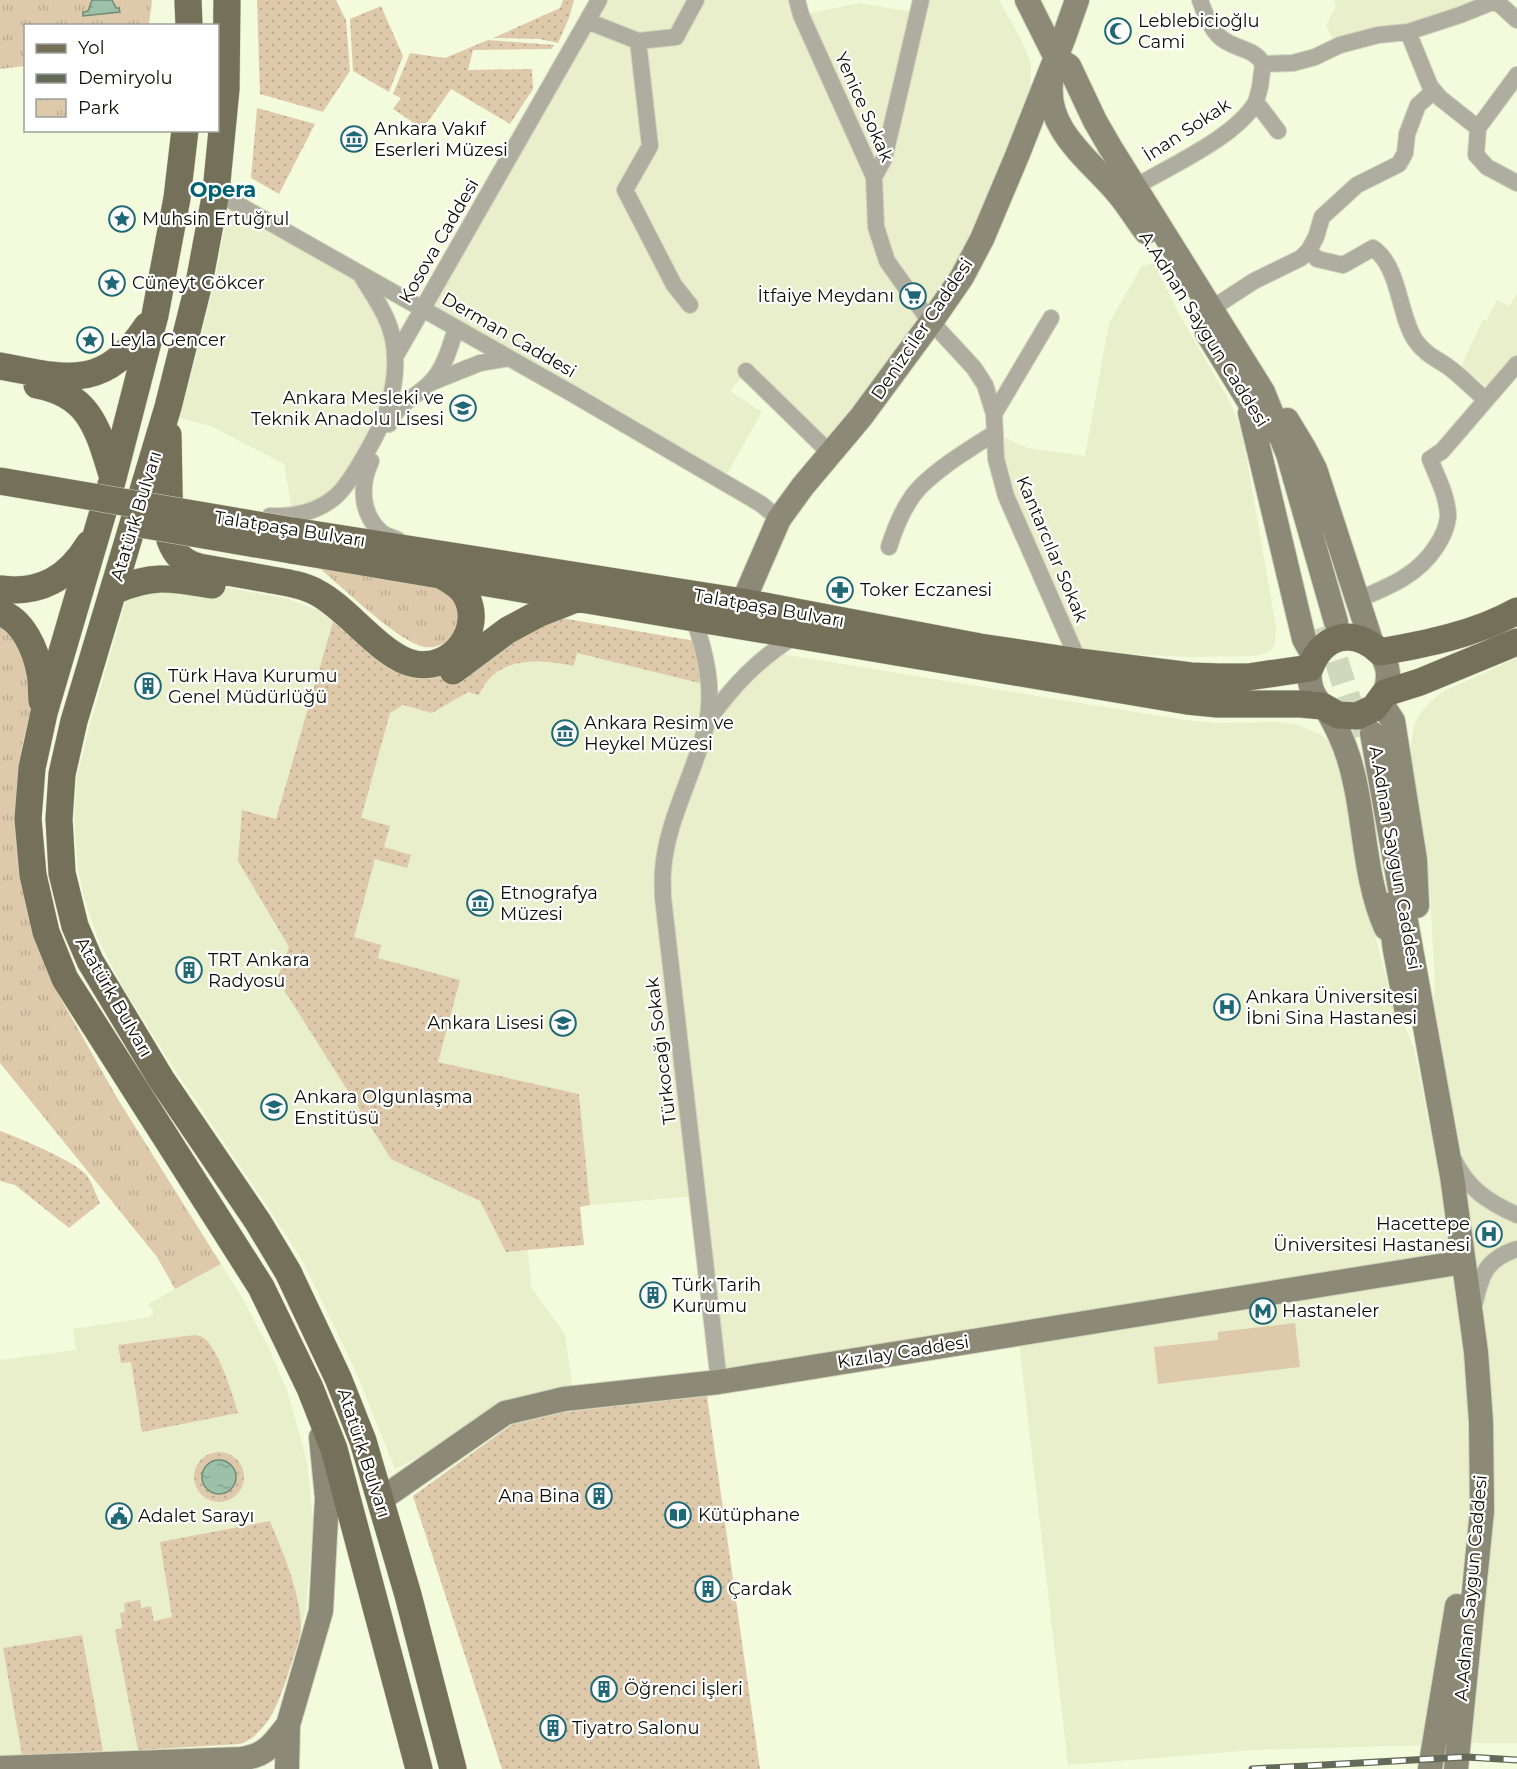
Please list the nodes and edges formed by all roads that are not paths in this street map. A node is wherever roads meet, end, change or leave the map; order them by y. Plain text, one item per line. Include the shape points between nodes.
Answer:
1 (188, 0) edge
2 (226, 0) edge
3 (597, 0) edge
4 (696, 0) edge
5 (797, 0) edge
6 (921, 0) edge
7 (1027, 0) edge
8 (1077, 0) edge
9 (1200, 0) edge
10 (1495, 0) edge
11 (1517, 20) edge
12 (587, 21) junction
13 (189, 24) edge
14 (1408, 32) junction
15 (638, 41) junction
16 (1056, 58) junction
17 (1263, 64) junction
18 (1517, 75) edge
19 (1434, 91) junction
20 (1256, 102) junction
21 (1478, 128) junction
22 (1278, 130) dead end
23 (185, 132) edge
24 (1064, 132) junction
25 (1106, 141) junction
26 (1017, 156) junction
27 (874, 177) junction
28 (1517, 183) edge
29 (1135, 187) junction
30 (216, 192) junction
31 (1309, 250) junction
32 (360, 274) junction
33 (690, 305) dead end
34 (423, 309) junction
35 (1211, 309) junction
36 (154, 315) junction
37 (1051, 318) dead end
38 (931, 322) junction
39 (456, 328) junction
40 (396, 357) junction
41 (509, 358) junction
42 (1517, 364) edge
43 (0, 366) edge
44 (746, 371) dead end
45 (0, 378) edge
46 (429, 384) junction
47 (1255, 396) junction
48 (1486, 400) junction
49 (168, 407) junction
50 (994, 414) junction
51 (995, 433) junction
52 (830, 453) junction
53 (113, 478) junction
54 (0, 481) edge
55 (0, 498) edge
56 (199, 515) junction
57 (779, 519) junction
58 (98, 530) junction
59 (292, 540) junction
60 (889, 548) dead end
61 (436, 564) junction
62 (0, 588) edge
63 (114, 591) junction
64 (576, 599) junction
65 (1357, 600) junction
66 (743, 602) junction
67 (1517, 610) edge
68 (0, 613) edge
69 (694, 619) junction
70 (1330, 622) tunnel mouth
71 (795, 636) junction
72 (1517, 642) edge
73 (1376, 648) junction
74 (1079, 662) junction
75 (1312, 662) junction
76 (1383, 697) junction
77 (1324, 708) junction
78 (44, 713) junction
79 (707, 721) junction
80 (1366, 734) tunnel mouth
81 (1404, 948) junction
82 (1448, 1149) junction
83 (1517, 1215) edge
84 (1517, 1249) edge
85 (1451, 1264) junction
86 (1471, 1316) junction
87 (719, 1382) junction
88 (316, 1405) junction
89 (380, 1500) junction
90 (288, 1725) junction
91 (124, 1766) edge
92 (100, 1767) edge
93 (0, 1768) edge
94 (287, 1769) edge
95 (419, 1769) edge
96 (453, 1769) edge
97 (1430, 1769) edge
98 (1456, 1769) edge

1 - 13 main road
2 - 30 main road, Atatürk Bulvarı via 226,89
3 - 12 street, Kosova Caddesi
4 - 15 street via 676,37
5 - 27 street, Yenice Sokak
6 - 27 street via 884,159
7 - 16 main road, A.Adnan Saygun Caddesi
8 - 16 main road, Denizciler Caddesi
9 - 17 street via 1220,38 1251,51
10 - 11 street
10 - 14 street
12 - 15 street
12 - 34 street, Kosova Caddesi
14 - 17 street via 1340,45 1293,63
14 - 19 street
15 - 33 street via 650,146 625,190 674,285
16 - 24 main road, A.Adnan Saygun Caddesi via 1050,93
16 - 25 main road, A.Adnan Saygun Caddesi via 1069,66
16 - 26 main road, Denizciler Caddesi
17 - 20 street
18 - 21 street
19 - 21 street
19 - 31 street via 1418,105 1399,164 1357,185 1322,217
20 - 22 street
20 - 29 street, İnan Sokak via 1230,130
21 - 28 street via 1476,155 1487,167
23 - 36 main road, Atatürk Bulvarı via 177,198
24 - 25 main road via 1086,132
24 - 26 main road via 1032,144
24 - 47 main road, A.Adnan Saygun Caddesi via 1117,192 1154,242
25 - 29 main road, A.Adnan Saygun Caddesi
26 - 38 main road, Denizciler Caddesi via 962,277
27 - 38 street, Yenice Sokak via 876,227 883,251
29 - 35 main road, A.Adnan Saygun Caddesi
30 - 32 street, Derman Caddesi
30 - 49 main road, Atatürk Bulvarı via 199,283
31 - 35 street
31 - 48 street via 1317,259 1343,265 1373,248 1378,252 1388,266 1408,327 1420,347
32 - 34 street, Derman Caddesi
32 - 40 street via 388,320
34 - 39 street, Derman Caddesi
34 - 40 street, Kosova Caddesi
35 - 47 main road, A.Adnan Saygun Caddesi
36 - 43 main road via 135,345 119,360 81,377 61,378
36 - 53 main road, Atatürk Bulvarı
37 - 50 street
38 - 50 street, Yenice Sokak via 974,368 985,385
38 - 52 main road, Denizciler Caddesi
39 - 41 street, Derman Caddesi
39 - 46 street via 445,358
40 - 56 street via 388,408 356,471 334,498 293,517
41 - 46 street via 480,363
41 - 57 street, Derman Caddesi via 752,498
42 - 48 street
44 - 52 street
45 - 53 main road via 55,388 75,399 86,409
46 - 61 street via 395,411 364,475 362,491 371,520 382,533
47 - 65 main road via 1281,411 1304,448
47 - 70 main road, A.Adnan Saygun Caddesi
47 - 75 main road via 1304,639
48 - 65 street via 1442,451 1430,459 1447,505 1447,524 1440,541 1426,561 1407,577
49 - 61 main road via 169,530 174,551 187,563 314,590 399,659 416,665 446,660 464,643 470,630 467,597
49 - 63 main road, Atatürk Bulvarı
50 - 51 street, Kantarcılar Sokak
51 - 60 street via 962,453 910,498
51 - 74 street, Kantarcılar Sokak via 996,459 1006,496
52 - 57 main road, Denizciler Caddesi
53 - 58 main road, Atatürk Bulvarı
54 - 56 main road, Talatpaşa Bulvarı, bridge
55 - 59 main road, Talatpaşa Bulvarı, bridge
56 - 59 main road, Talatpaşa Bulvarı, bridge
57 - 66 main road, Denizciler Caddesi
58 - 62 main road via 78,562 53,582 25,589
58 - 78 main road, Atatürk Bulvarı
59 - 61 main road, Talatpaşa Bulvarı
61 - 64 main road, Talatpaşa Bulvarı
61 - 66 main road, Talatpaşa Bulvarı
63 - 64 main road via 145,579 175,579 285,597 318,610 393,671 414,678 450,673 508,630
63 - 89 main road, Atatürk Bulvarı via 74,720 62,774 58,819 62,873 75,926 90,961 161,1079 288,1272 338,1378 363,1441
64 - 69 main road, Talatpaşa Bulvarı
65 - 73 main road
66 - 74 main road, Talatpaşa Bulvarı
67 - 73 main road, Talatpaşa Bulvarı via 1437,641
68 - 78 main road via 20,626 33,648
69 - 71 main road, Talatpaşa Bulvarı
69 - 79 street, Türkocağı Sokak via 706,656
71 - 77 main road, Talatpaşa Bulvarı via 1187,701
71 - 79 street, Türkocağı Sokak via 746,674
72 - 76 main road, Talatpaşa Bulvarı
73 - 75 main road, Talatpaşa Bulvarı via 1351,637 1340,638 1321,648
73 - 76 main road via 1389,672
74 - 75 main road, Talatpaşa Bulvarı via 1191,676 1248,677
75 - 77 main road via 1311,689
76 - 77 main road, Talatpaşa Bulvarı via 1374,708 1357,716 1338,715
76 - 81 main road via 1393,721 1415,860 1417,912
77 - 81 main road via 1348,756 1373,894 1381,918
78 - 88 main road, Atatürk Bulvarı via 32,768 28,819 33,875 54,956 64,979 261,1287
79 - 87 street, Türkocağı Sokak via 670,834 663,870 663,898
80 - 81 main road, A.Adnan Saygun Caddesi via 1374,801
81 - 82 main road, A.Adnan Saygun Caddesi
81 - 85 main road, A.Adnan Saygun Caddesi
82 - 83 street via 1470,1186
82 - 86 main road, A.Adnan Saygun Caddesi
84 - 86 street via 1493,1260 1486,1269
85 - 87 main road, Kızılay Caddesi
85 - 97 main road, A.Adnan Saygun Caddesi via 1470,1423 1470,1510 1466,1557
86 - 98 main road, A.Adnan Saygun Caddesi via 1481,1422 1482,1510
87 - 89 main road, Kızılay Caddesi via 564,1399 505,1413
88 - 90 main road, Atatürk Bulvarı via 327,1498 321,1611
88 - 95 main road, Atatürk Bulvarı via 334,1449
89 - 96 main road, Atatürk Bulvarı
90 - 91 main road via 272,1746 255,1757
90 - 94 main road
91 - 92 main road
92 - 93 main road

